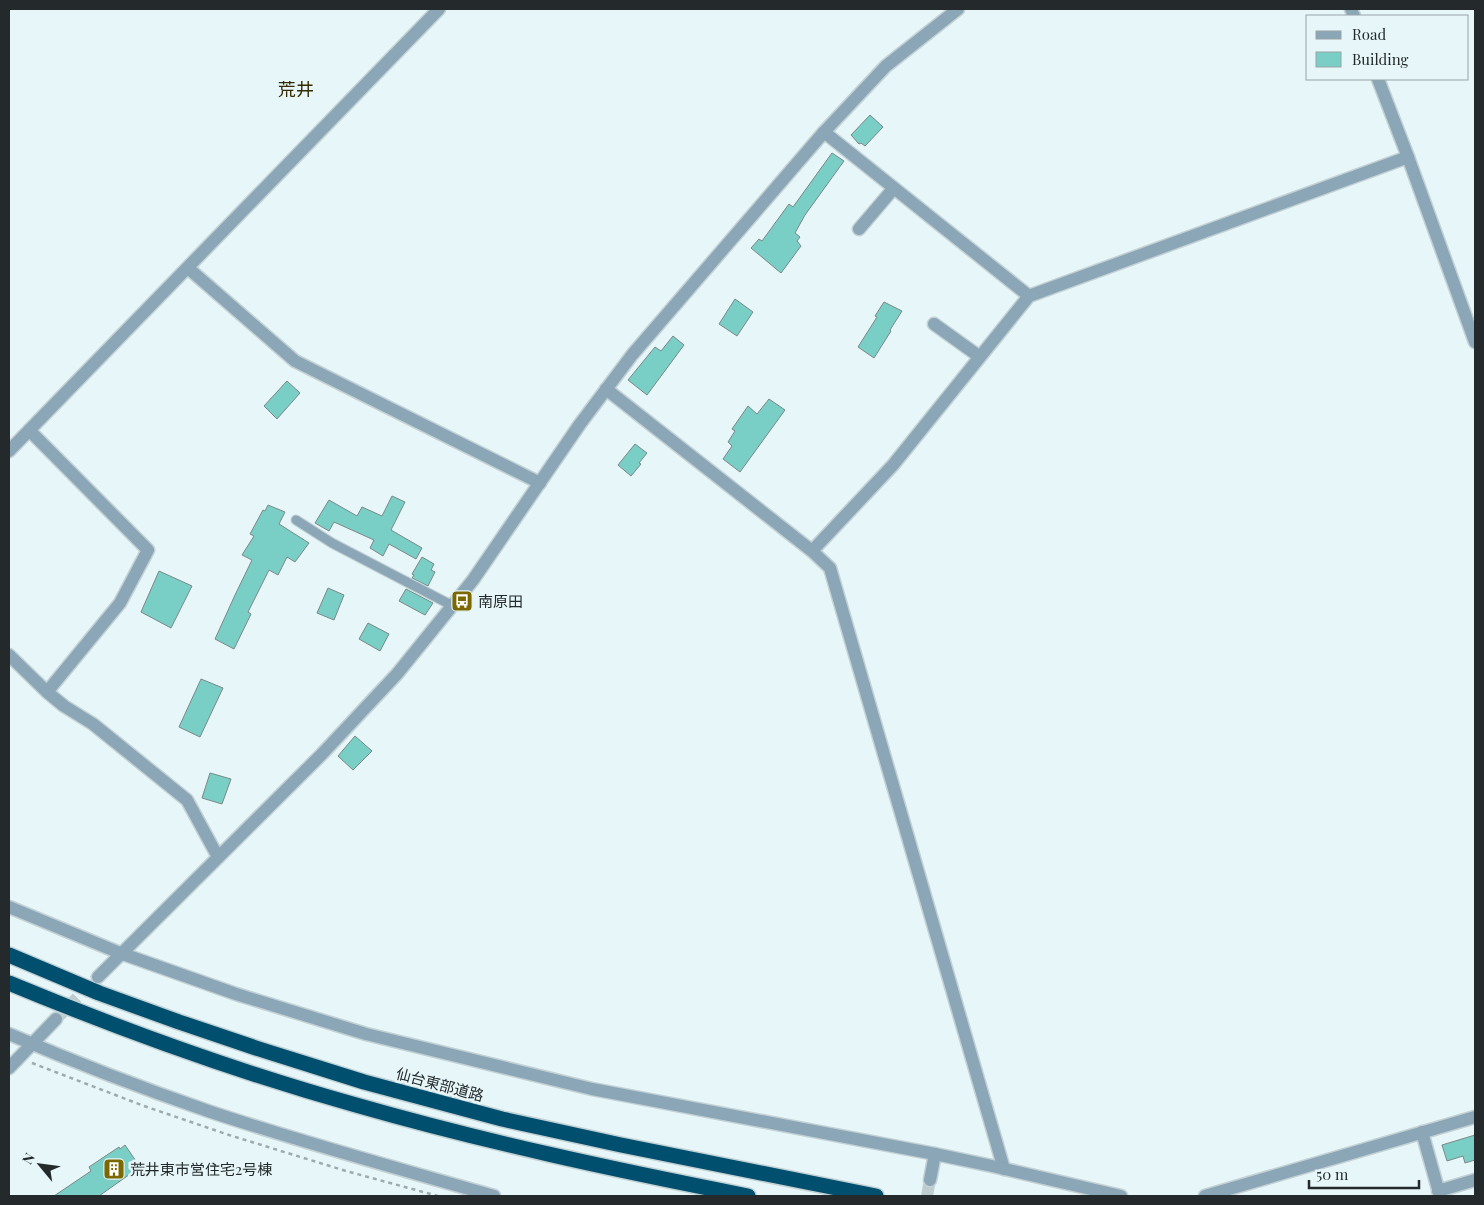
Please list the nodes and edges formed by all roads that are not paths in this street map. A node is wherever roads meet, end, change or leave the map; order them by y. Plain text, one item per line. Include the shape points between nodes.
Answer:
1 (439, 9) edge
2 (958, 9) edge
3 (1378, 80) edge
4 (824, 132) junction
5 (1408, 157) junction
6 (894, 188) junction
7 (859, 228) dead end
8 (188, 268) junction
9 (1029, 296) junction
10 (934, 324) dead end
11 (1475, 342) edge
12 (980, 357) junction
13 (606, 389) junction
14 (30, 430) junction
15 (9, 451) edge
16 (540, 483) junction
17 (296, 520) dead end
18 (812, 551) junction
19 (453, 606) junction
20 (9, 655) edge
21 (47, 692) junction
22 (218, 857) junction
23 (9, 907) edge
24 (120, 954) junction
25 (9, 955) edge
26 (98, 976) tunnel mouth
27 (9, 983) edge
28 (56, 1019) tunnel mouth
29 (9, 1034) edge
30 (32, 1044) junction
31 (9, 1068) edge
32 (1475, 1117) edge
33 (1422, 1132) junction
34 (935, 1154) junction
35 (1004, 1169) junction
36 (930, 1180) tunnel mouth
37 (1475, 1180) edge
38 (1439, 1193) edge
39 (494, 1196) edge
40 (748, 1196) edge
41 (876, 1196) edge
42 (1121, 1196) edge
43 (1205, 1196) edge

1 - 8 street
2 - 4 street via 886,66
3 - 5 street
4 - 6 street
4 - 13 street
5 - 9 street
5 - 11 street
6 - 7 street
6 - 9 street
8 - 14 street
8 - 16 street via 295,361
9 - 12 street
10 - 12 street
12 - 18 street via 893,465
13 - 16 street
13 - 18 street
14 - 15 street
14 - 21 street via 148,550 120,603
16 - 19 street
17 - 19 lane via 332,543
18 - 35 street via 830,568
19 - 22 street via 359,716
20 - 21 street
21 - 22 street via 93,724 186,800
22 - 24 street
23 - 24 street
24 - 26 street
24 - 34 street via 366,1034 592,1089
25 - 41 highway, 仙台東部道路 via 179,1022 364,1082 502,1120
27 - 40 highway via 169,1045 356,1105 514,1147
28 - 30 street
29 - 30 street
30 - 31 street
30 - 39 street via 210,1112
32 - 33 street
33 - 38 street
33 - 43 street
34 - 35 street
34 - 36 street
35 - 42 street
37 - 38 street

